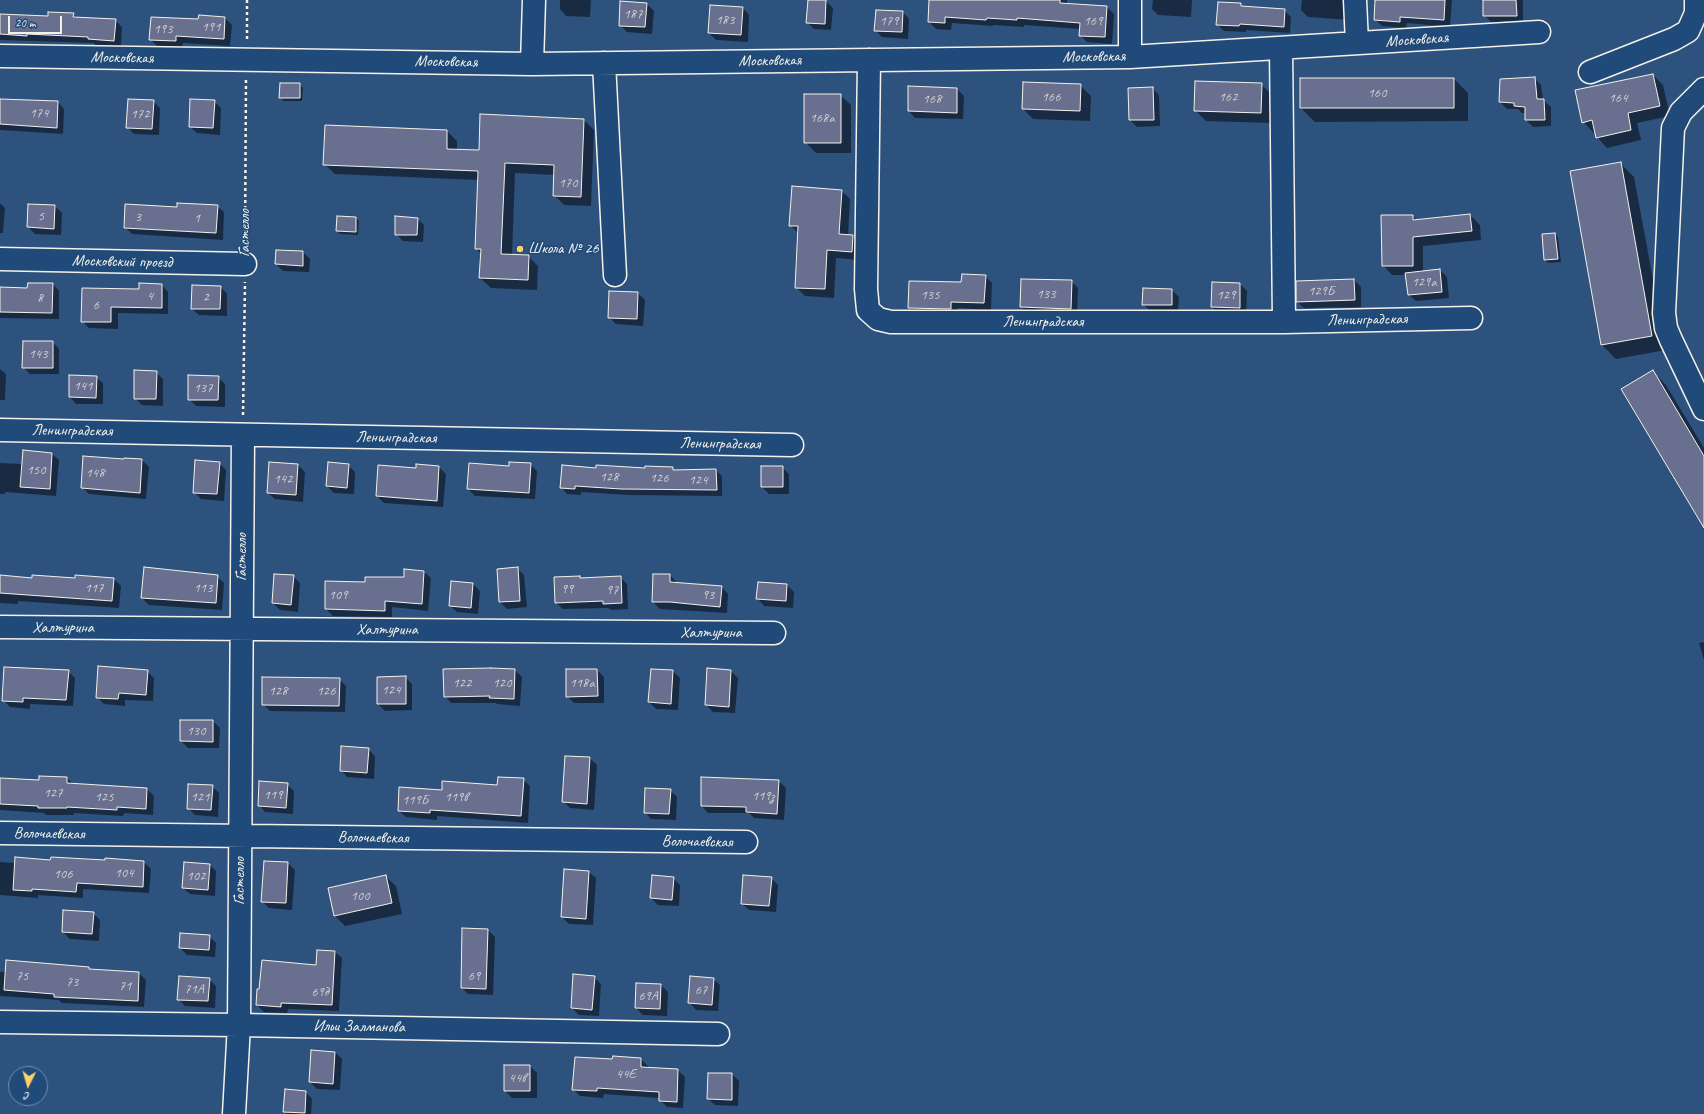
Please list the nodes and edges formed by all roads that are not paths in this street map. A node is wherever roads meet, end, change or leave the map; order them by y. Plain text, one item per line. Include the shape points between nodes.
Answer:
1 (534, 0) edge
2 (1130, 0) edge
3 (1356, 0) edge
4 (1696, 0) edge
5 (1539, 32) dead end
6 (1357, 43) junction
7 (1281, 48) junction
8 (0, 56) edge
9 (1130, 57) junction
10 (869, 60) junction
11 (604, 63) junction
12 (532, 64) junction
13 (1590, 72) dead end
14 (1704, 89) edge
15 (0, 259) edge
16 (245, 264) road end
17 (615, 275) dead end
18 (1471, 318) dead end
19 (1284, 322) junction
20 (1704, 409) edge
21 (0, 430) edge
22 (243, 435) junction
23 (792, 445) dead end
24 (0, 627) edge
25 (242, 629) junction
26 (774, 633) dead end
27 (0, 833) edge
28 (240, 836) junction
29 (746, 842) dead end
30 (0, 1022) edge
31 (239, 1024) junction
32 (718, 1034) dead end
33 (234, 1114) edge

1 - 12 street
2 - 9 street
3 - 6 street
4 - 13 street via 1696,13 1688,31
5 - 6 street, Московская
6 - 7 street, Московская
7 - 9 street, Московская
7 - 19 street
8 - 12 street, Московская
9 - 10 street, Московская
10 - 11 street, Московская
10 - 19 street, Ленинградская via 866,289 868,310 878,319 891,322
11 - 12 street, Московская
11 - 17 street
14 - 20 street via 1681,112 1673,128 1664,298 1666,328
15 - 16 street, Московский проезд
18 - 19 street, Ленинградская
21 - 22 street, Ленинградская
22 - 23 street, Ленинградская
22 - 25 street, Гастелло
24 - 25 street, Халтурина
25 - 26 street, Халтурина
25 - 28 street, Гастелло
27 - 28 street, Волочаевская
28 - 29 street, Волочаевская
28 - 31 street, Гастелло
30 - 31 street, Ильи Залманова
31 - 32 street, Ильи Залманова
31 - 33 street, Гастелло

